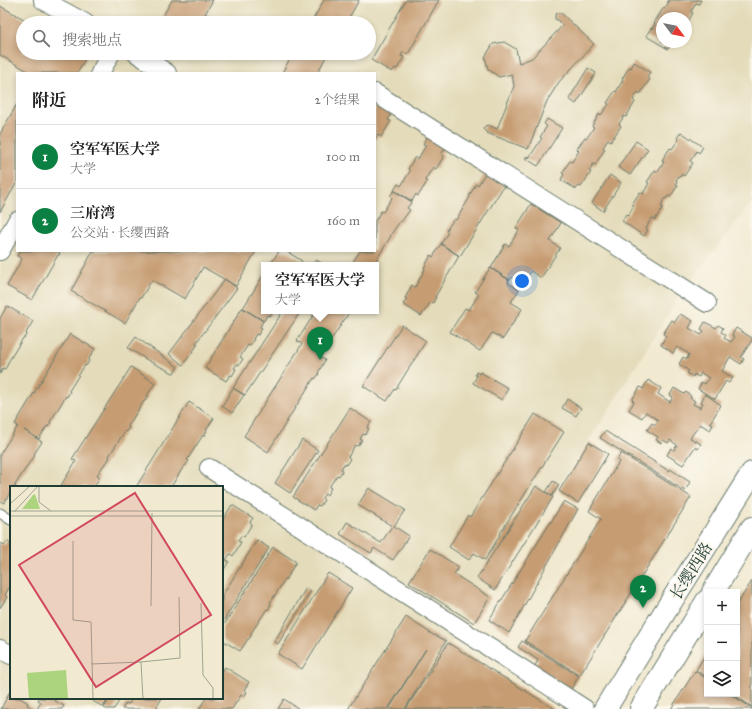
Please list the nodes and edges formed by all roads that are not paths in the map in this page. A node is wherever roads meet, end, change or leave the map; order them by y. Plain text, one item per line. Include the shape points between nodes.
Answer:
1 (43, 0) edge
2 (72, 16) edge
3 (107, 60) edge
4 (147, 60) edge
5 (101, 72) edge
6 (165, 72) edge
7 (376, 94) edge
8 (16, 223) edge
9 (0, 251) edge
10 (707, 303) dead end
11 (209, 468) dead end
12 (752, 473) edge
13 (0, 513) edge
14 (10, 519) edge
15 (752, 528) edge
16 (715, 589) edge
17 (704, 607) edge
18 (0, 649) edge
19 (10, 655) edge
20 (585, 709) edge
21 (605, 709) edge
22 (641, 709) edge

1 - 2 street
3 - 5 street
4 - 6 street
7 - 10 street
8 - 9 street
11 - 20 street
12 - 21 main road, 长缨西路
13 - 14 lane
15 - 16 main road, 长缨西路
17 - 22 main road, 长缨西路
18 - 19 street

